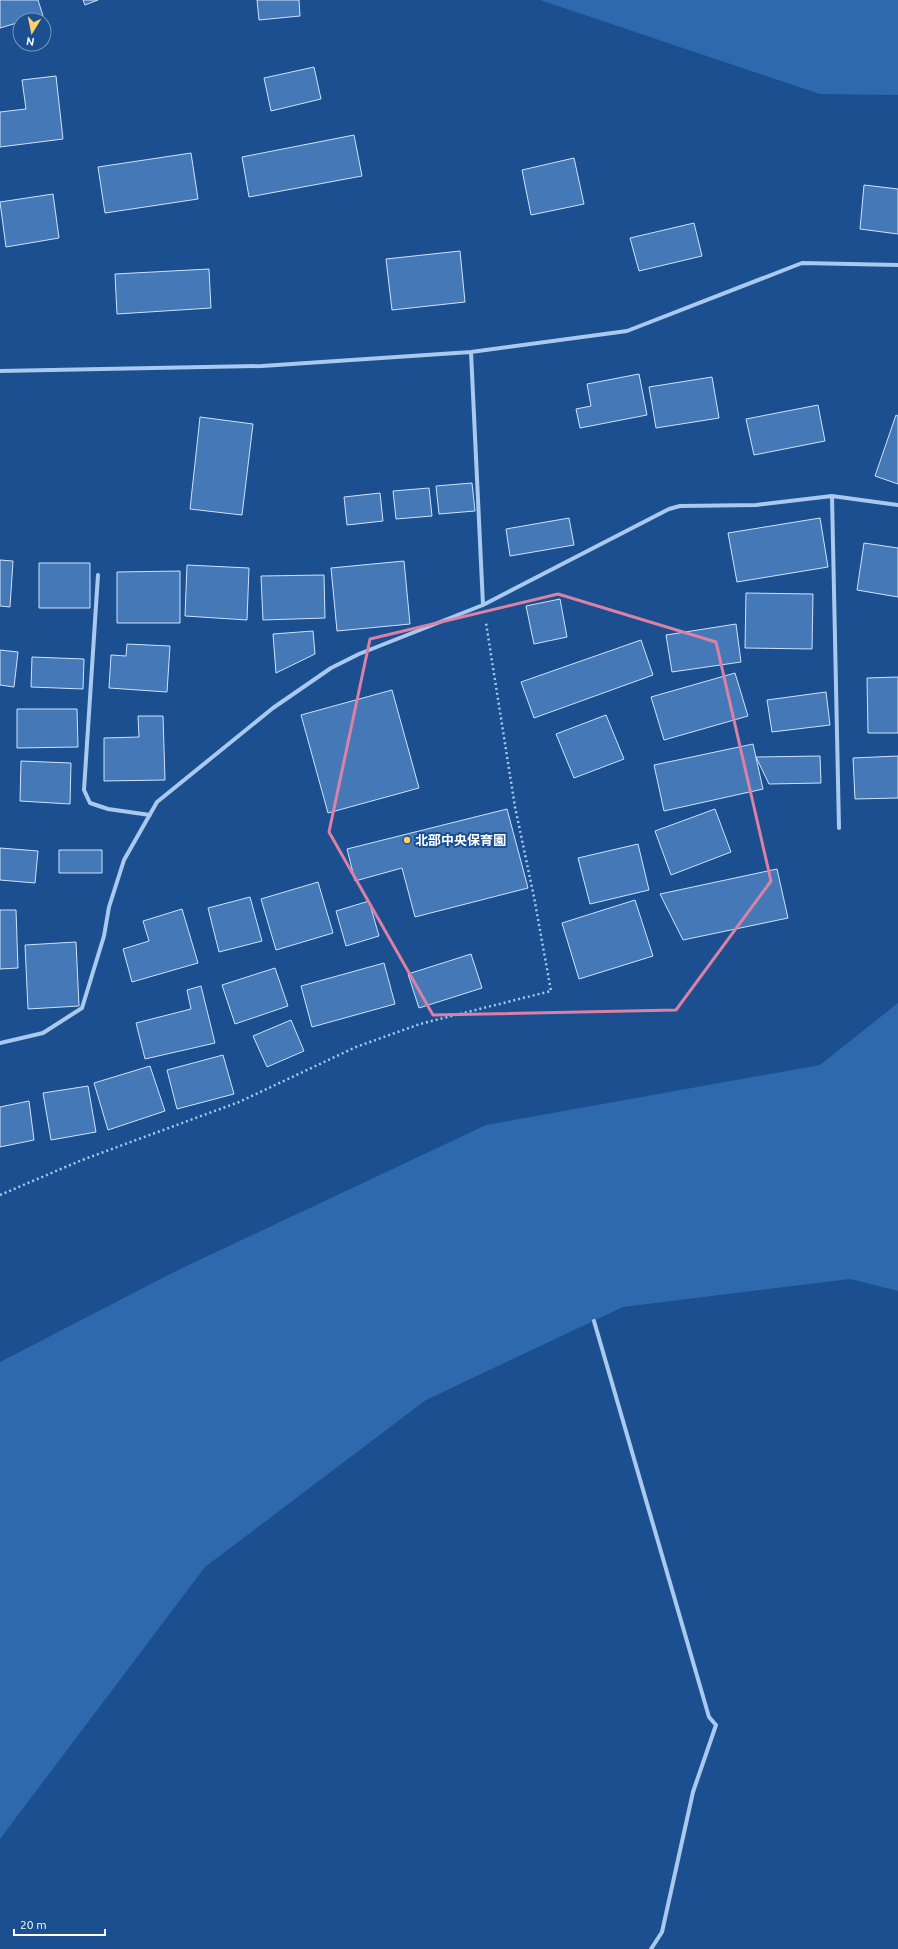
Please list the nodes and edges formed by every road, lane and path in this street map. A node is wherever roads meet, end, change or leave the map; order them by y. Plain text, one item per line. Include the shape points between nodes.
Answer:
1 (898, 265) edge
2 (470, 352) junction
3 (0, 371) edge
4 (832, 496) junction
5 (898, 505) edge
6 (98, 575) dead end
7 (483, 605) junction
8 (150, 815) junction
9 (839, 828) dead end
10 (0, 1043) edge
11 (0, 1195) edge
12 (594, 1320) dead end
13 (651, 1949) edge

1 - 2 street via 802,263 627,331
2 - 3 street via 262,366
2 - 7 street
4 - 5 street
4 - 7 street via 756,505 680,506 669,509
4 - 9 street
6 - 8 street via 84,790 90,802 96,805
7 - 8 street via 359,654 308,682 157,802
7 - 11 path via 515,807 551,991 420,1024 356,1048 239,1102 82,1160
8 - 10 street via 124,860 82,1008 43,1033
12 - 13 street via 709,1717 716,1725 693,1792 662,1932

